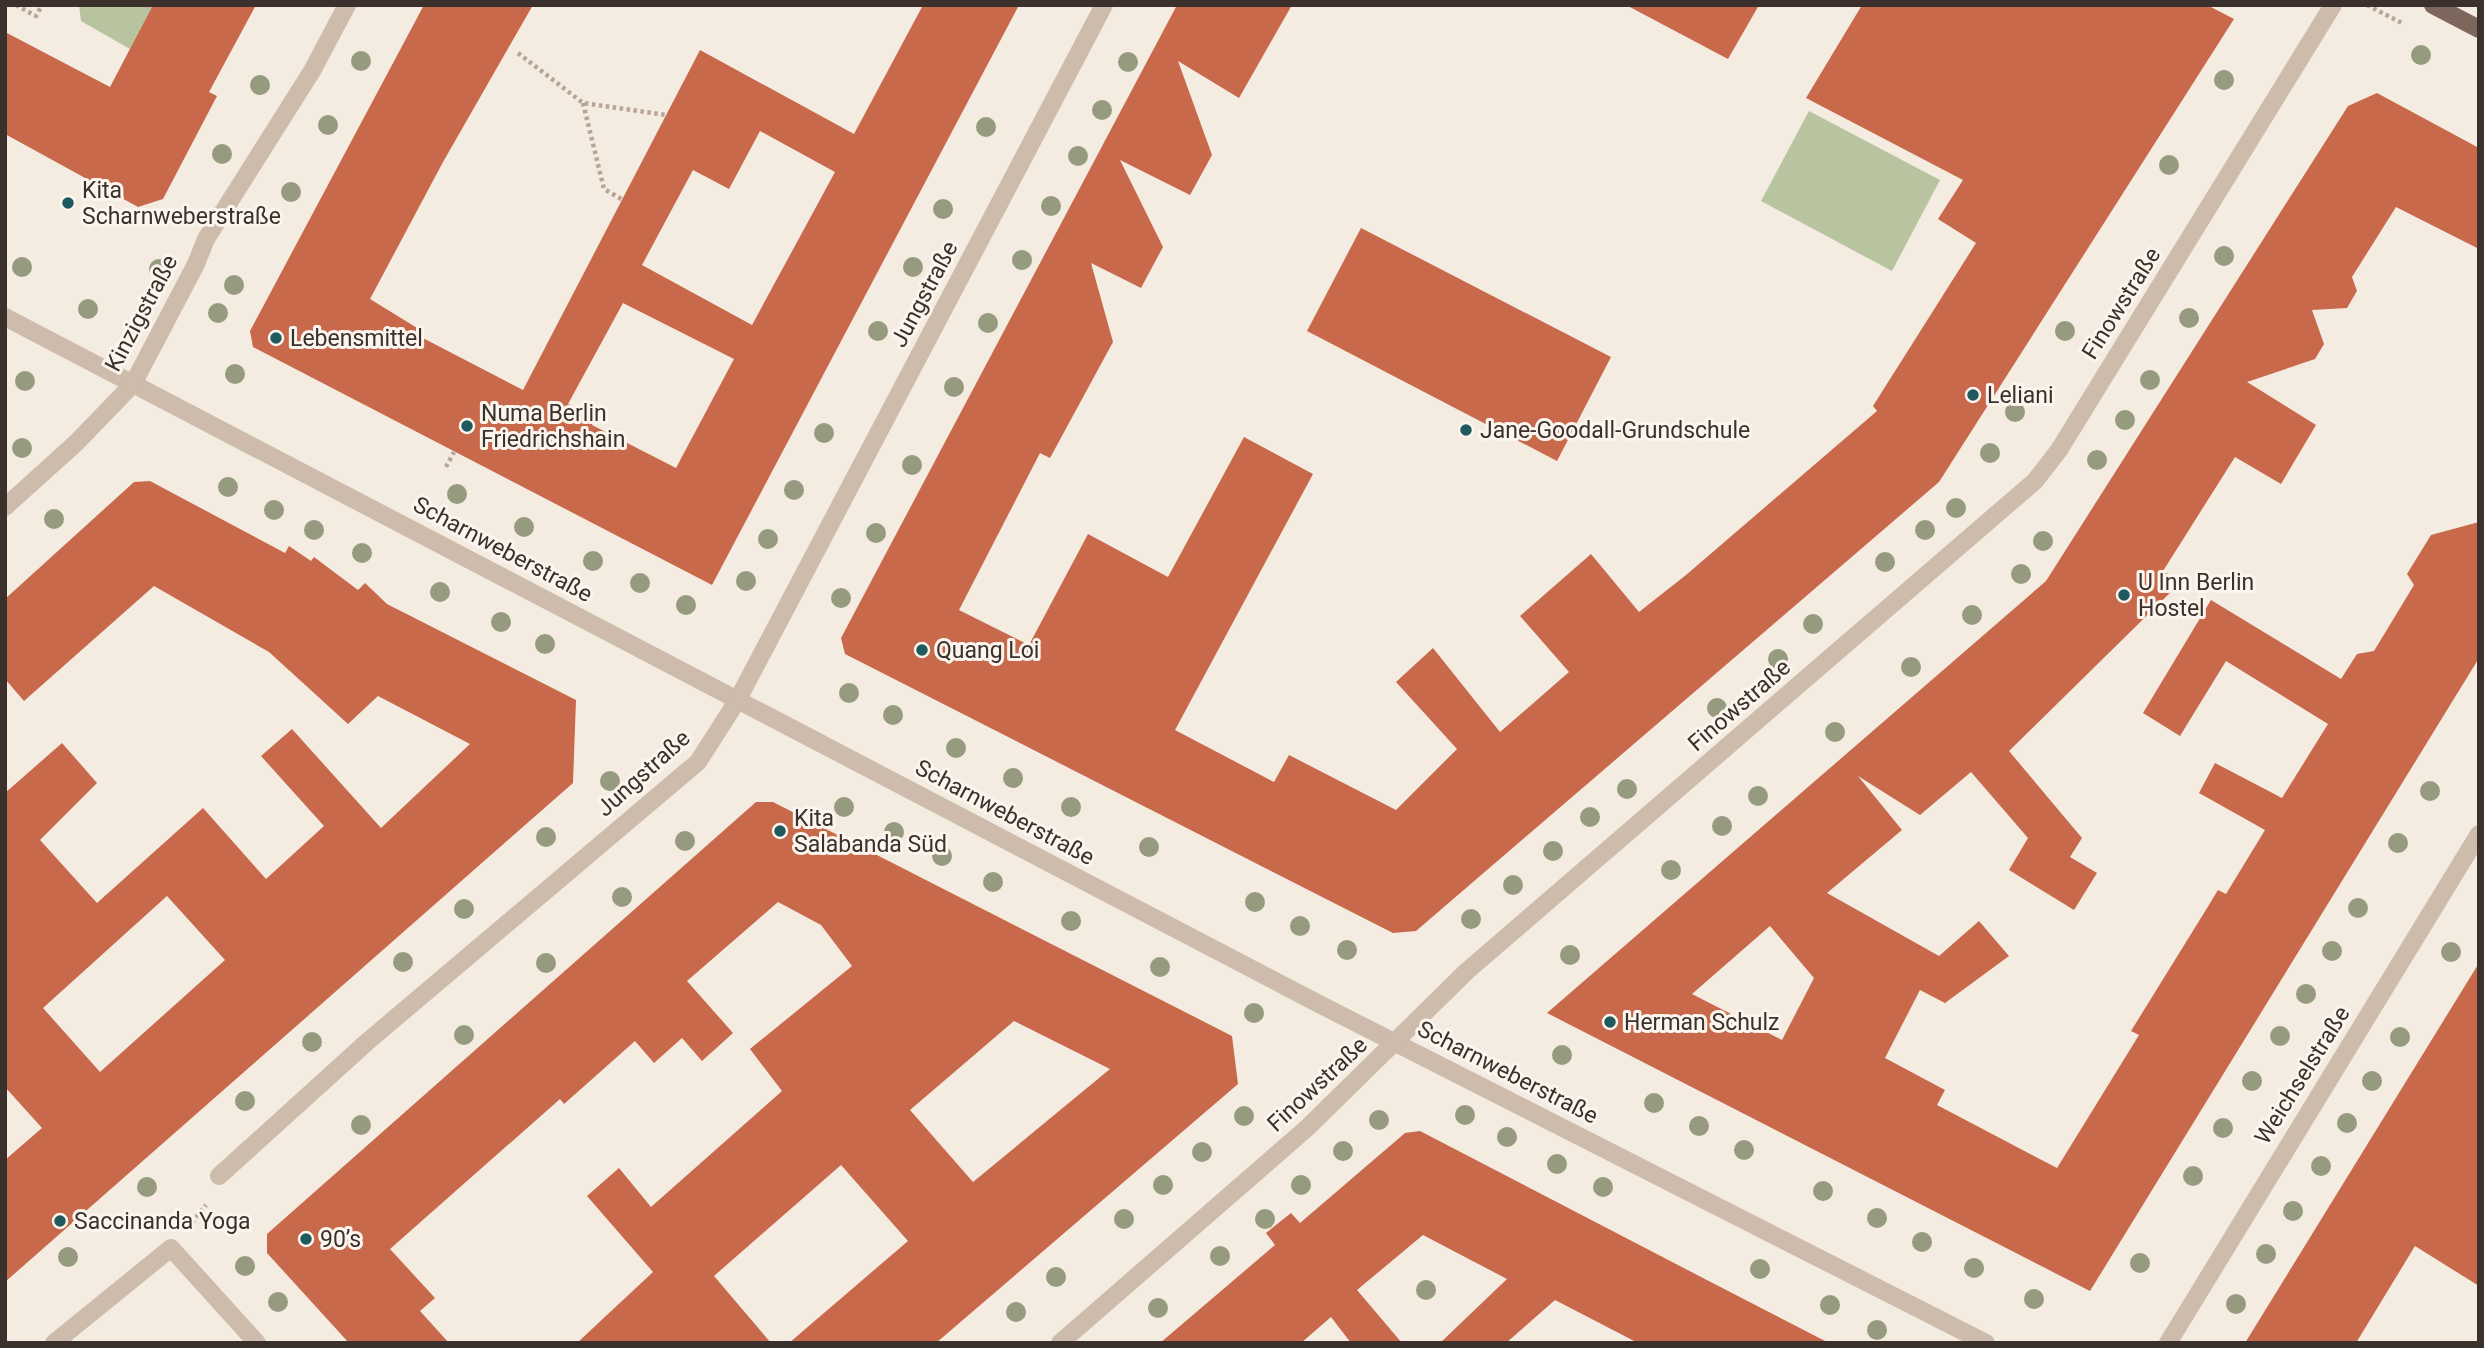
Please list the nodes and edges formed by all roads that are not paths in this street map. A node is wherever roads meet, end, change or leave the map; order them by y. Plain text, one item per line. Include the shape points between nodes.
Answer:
1 (348, 5) edge
2 (1104, 5) edge
3 (2333, 5) edge
4 (2432, 5) edge
5 (2479, 29) edge
6 (5, 317) edge
7 (133, 384) junction
8 (5, 508) edge
9 (737, 701) junction
10 (2479, 834) edge
11 (1396, 1043) junction
12 (219, 1176) road end
13 (54, 1343) edge
14 (257, 1343) edge
15 (1060, 1343) edge
16 (1986, 1343) edge
17 (2168, 1343) edge

1 - 7 street, Kinzigstraße via 206,239
2 - 9 street, Jungstraße
3 - 11 street, Finowstraße via 2059,450 2035,481 1467,971
4 - 5 main road
6 - 7 street, Scharnweberstraße
7 - 8 street, Kinzigstraße
7 - 9 street, Scharnweberstraße
9 - 11 street, Scharnweberstraße
9 - 12 street, Jungstraße via 698,762 367,1042
10 - 17 street, Weichselstraße
11 - 15 street, Finowstraße via 1307,1128
11 - 16 street, Scharnweberstraße
13 - 14 street via 171,1248

